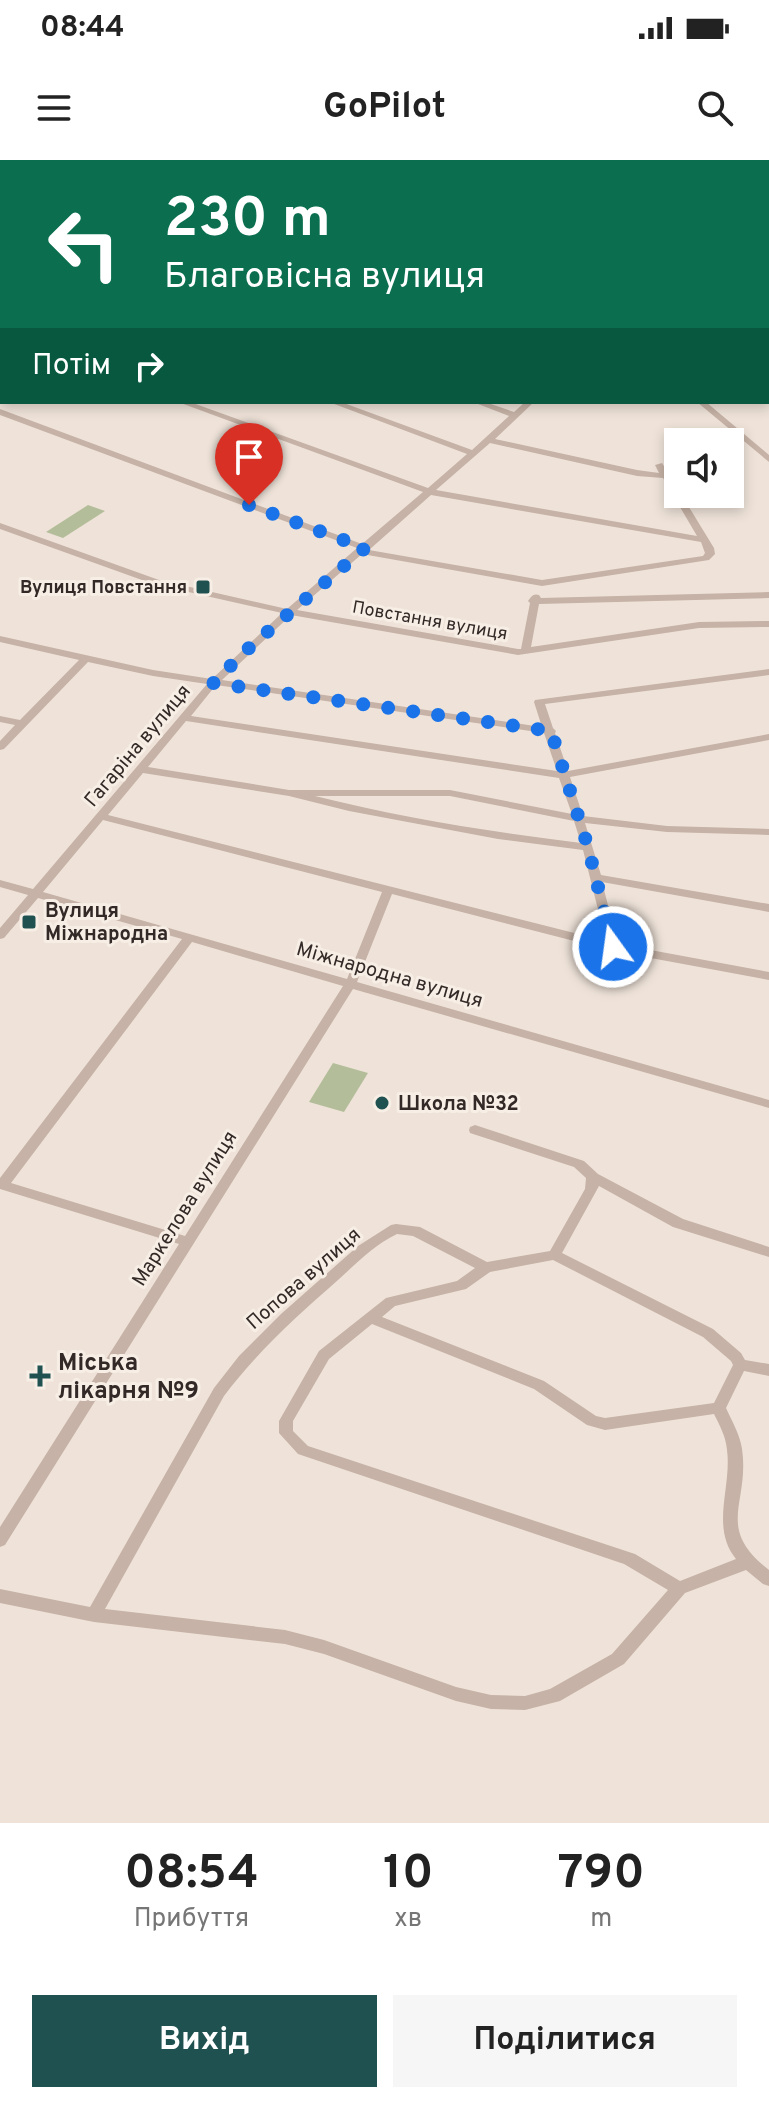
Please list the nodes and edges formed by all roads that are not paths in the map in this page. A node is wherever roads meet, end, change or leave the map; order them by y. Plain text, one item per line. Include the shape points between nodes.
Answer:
1 (188, 404) edge
2 (338, 404) edge
3 (483, 404) edge
4 (528, 404) edge
5 (705, 404) edge
6 (0, 412) edge
7 (516, 416) junction
8 (490, 440) junction
9 (474, 454) junction
10 (769, 459) edge
11 (659, 465) dead end
12 (664, 474) edge
13 (664, 476) edge
14 (431, 492) junction
15 (684, 508) edge
16 (0, 526) edge
17 (704, 540) junction
18 (363, 550) junction
19 (542, 583) junction
20 (769, 595) edge
21 (533, 601) junction
22 (289, 612) junction
23 (769, 624) edge
24 (0, 639) edge
25 (525, 652) junction
26 (85, 659) junction
27 (769, 672) edge
28 (213, 683) junction
29 (184, 718) junction
30 (0, 719) edge
31 (23, 724) junction
32 (551, 731) junction
33 (769, 737) edge
34 (0, 747) edge
35 (140, 769) junction
36 (563, 775) junction
37 (289, 793) junction
38 (100, 816) junction
39 (578, 819) junction
40 (769, 832) edge
41 (588, 847) junction
42 (595, 877) junction
43 (0, 883) edge
44 (388, 891) junction
45 (36, 892) junction
46 (769, 908) edge
47 (0, 935) edge
48 (190, 937) junction
49 (613, 947) junction
50 (769, 976) edge
51 (351, 983) junction
52 (769, 1104) edge
53 (475, 1130) dead end
54 (593, 1177) junction
55 (1, 1185) edge
56 (186, 1241) junction
57 (769, 1252) edge
58 (554, 1255) junction
59 (486, 1267) junction
60 (371, 1318) junction
61 (740, 1365) junction
62 (769, 1370) edge
63 (719, 1408) junction
64 (0, 1540) edge
65 (745, 1563) junction
66 (769, 1579) edge
67 (679, 1588) junction
68 (0, 1596) edge
69 (94, 1615) junction

1 - 14 street
2 - 9 street
3 - 7 street
4 - 7 street, Гагаріна вулиця
5 - 10 street
6 - 18 street
7 - 8 street, Гагаріна вулиця
8 - 9 street, Гагаріна вулиця
8 - 13 street
9 - 14 street, Гагаріна вулиця
11 - 12 street
14 - 17 street
14 - 18 street, Гагаріна вулиця
15 - 17 street
16 - 22 street, Повстання вулиця via 156,582
17 - 19 street via 710,554 706,558
18 - 19 street
18 - 22 street, Гагаріна вулиця
19 - 21 street
20 - 21 street
21 - 25 street
22 - 25 street, Повстання вулиця
22 - 28 street, Гагаріна вулиця
23 - 25 street, Повстання вулиця via 699,625
24 - 26 street
26 - 28 street
26 - 31 street
27 - 32 street via 539,702
28 - 29 street, Гагаріна вулиця
28 - 32 street
29 - 35 street, Гагаріна вулиця
29 - 36 street
30 - 31 street
31 - 34 street
32 - 36 street
33 - 36 street
35 - 37 street
35 - 38 street, Гагаріна вулиця
36 - 39 street
37 - 39 street via 450,793
37 - 41 street via 471,831
38 - 44 street
38 - 45 street, Гагаріна вулиця
39 - 40 street
39 - 41 street
41 - 42 street
42 - 46 street
42 - 49 street
43 - 45 street, Міжнародна вулиця
44 - 49 street
44 - 51 street, Маркелова вулиця
45 - 47 street, Гагаріна вулиця
45 - 48 street, Міжнародна вулиця
48 - 51 street, Міжнародна вулиця
48 - 55 street
49 - 50 street
51 - 52 street, Міжнародна вулиця
51 - 56 street, Маркелова вулиця
53 - 54 street via 579,1164
54 - 57 street via 678,1223
54 - 58 street via 592,1189
55 - 56 street
56 - 64 street, Маркелова вулиця
58 - 59 street
58 - 61 street via 708,1333
59 - 60 street via 461,1285 391,1302
59 - 69 street, Попова вулиця via 415,1231 396,1229 346,1264 272,1329 219,1392
60 - 63 street via 539,1385 592,1421 605,1424
60 - 67 street via 324,1355 286,1421 286,1433 303,1450 629,1559
61 - 62 street
61 - 63 street
63 - 65 street via 735,1457 730,1536
65 - 66 street
65 - 67 street
67 - 69 street via 618,1659 554,1696 525,1703 456,1694 285,1637
68 - 69 street

